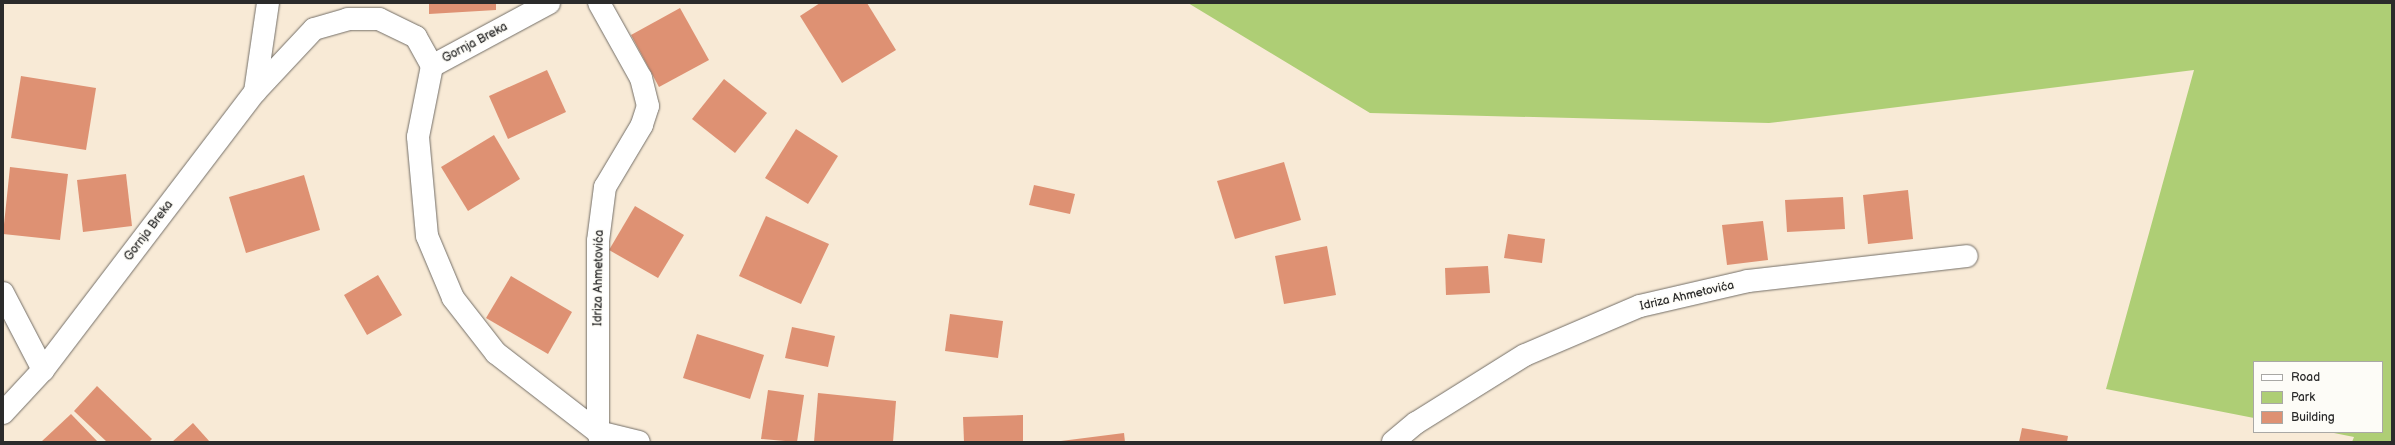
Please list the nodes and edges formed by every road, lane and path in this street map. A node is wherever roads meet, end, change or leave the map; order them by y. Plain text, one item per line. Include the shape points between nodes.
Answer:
1 (268, 3) edge
2 (549, 3) edge
3 (599, 3) edge
4 (432, 66) junction
5 (255, 92) junction
6 (1967, 256) dead end
7 (3, 293) edge
8 (43, 370) junction
9 (3, 413) edge
10 (599, 437) edge
11 (639, 442) edge
12 (1393, 442) edge

1 - 5 street, Gornja Breka
2 - 4 street, Gornja Breka
3 - 10 street, Idriza Ahmetovića via 641,78 648,106 642,125 605,187 598,241
4 - 5 street, Gornja Breka via 416,37 378,19 348,19 314,29
4 - 10 street via 418,137 427,236 453,298 496,353
5 - 8 street, Gornja Breka
6 - 12 street, Idriza Ahmetovića via 1748,281 1640,306 1525,355 1416,423
7 - 8 street
8 - 9 street, Gornja Breka
10 - 11 street

